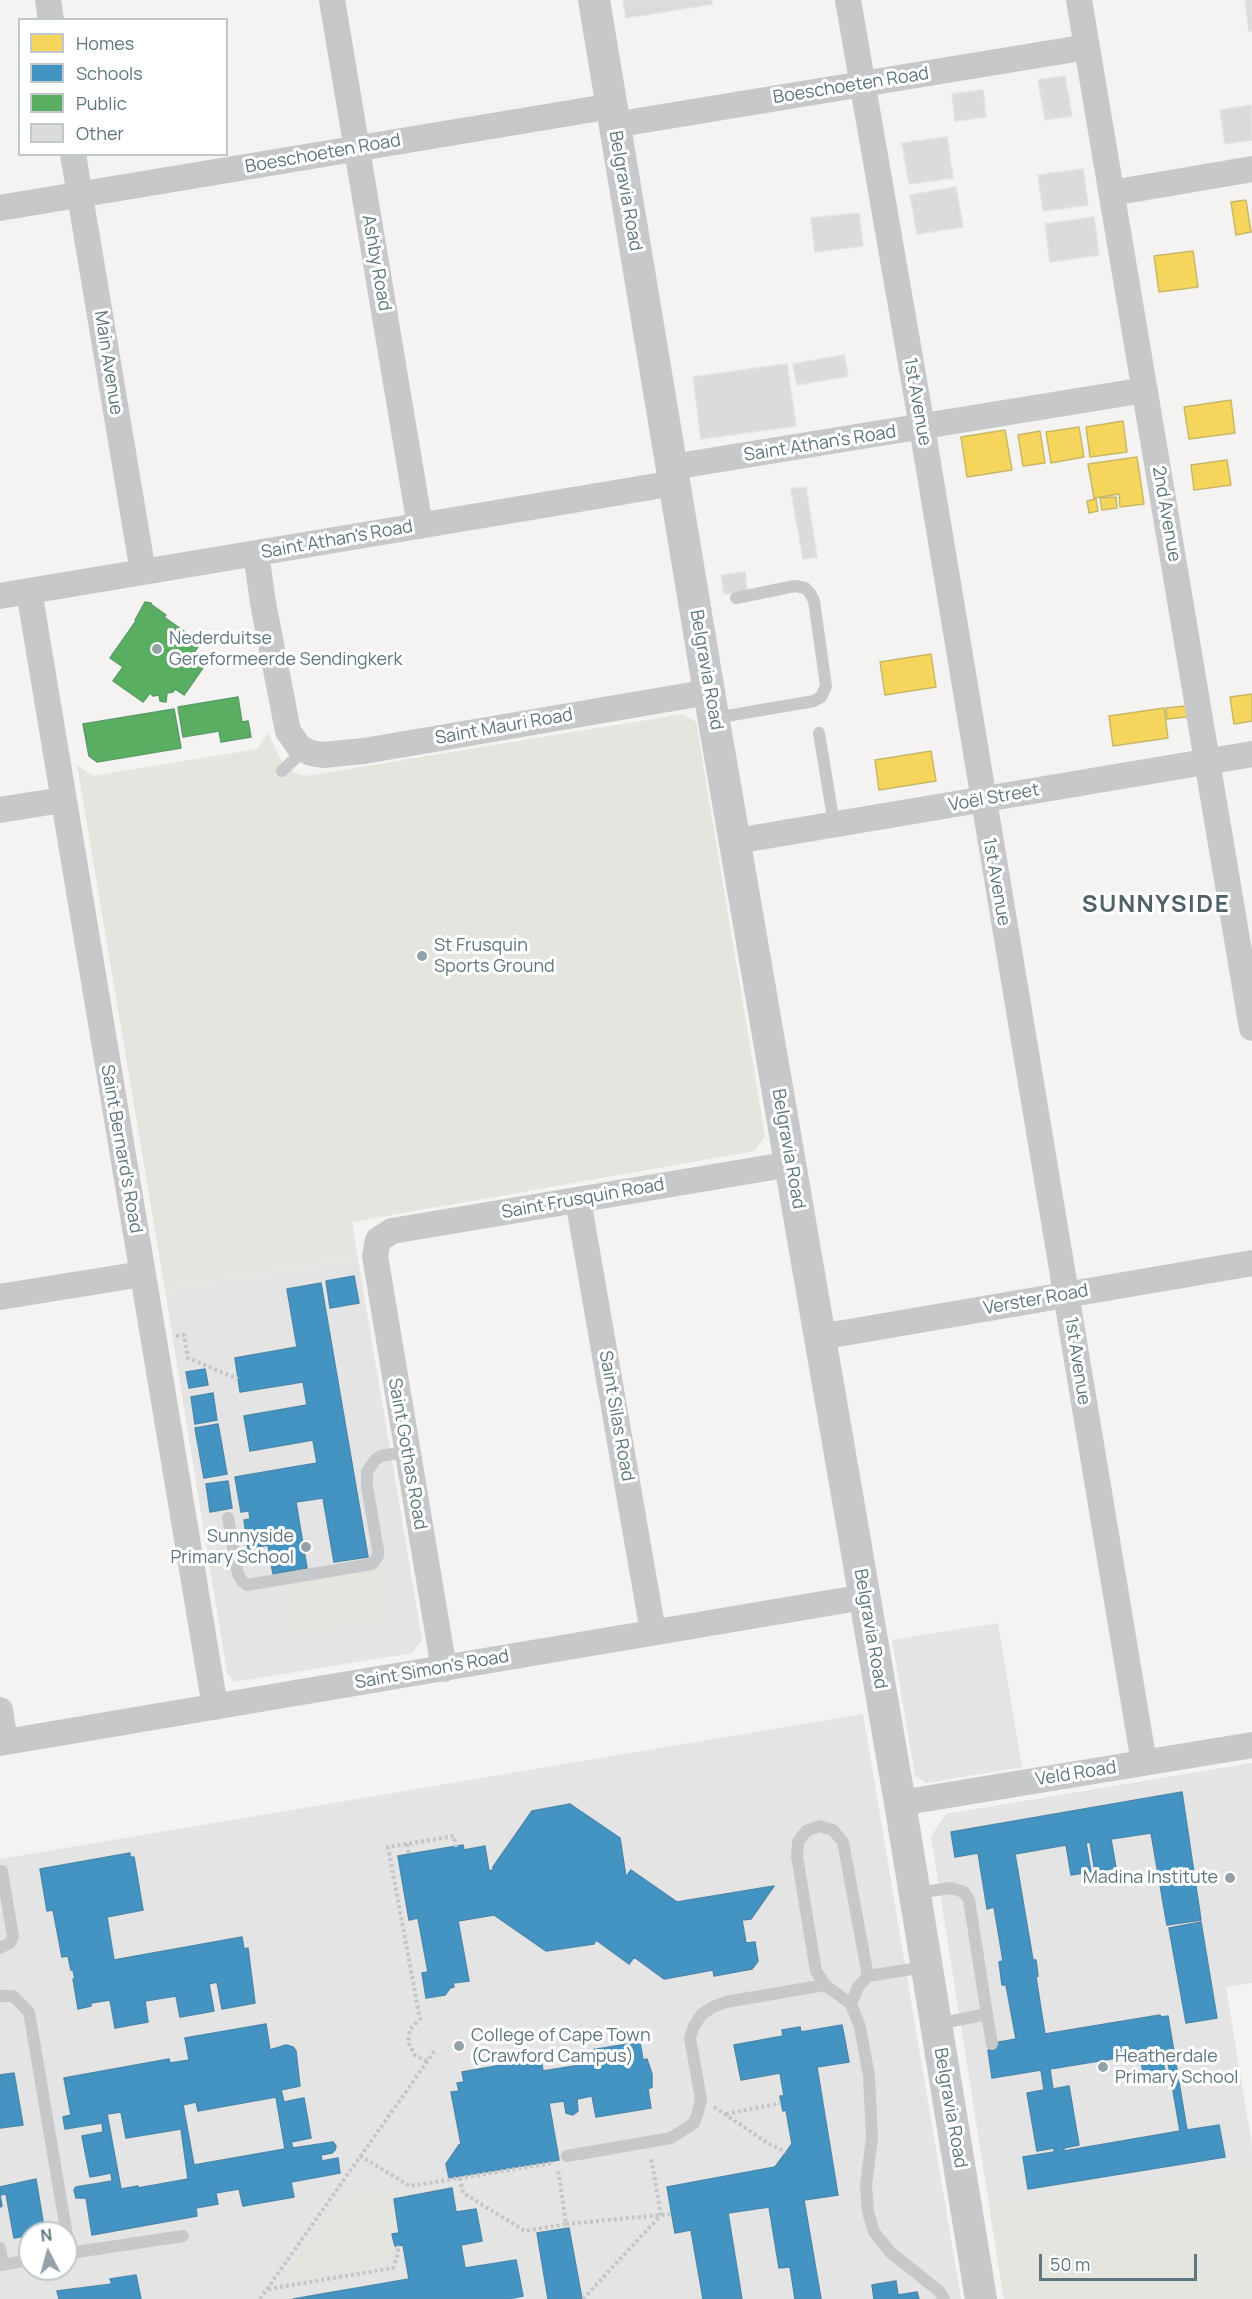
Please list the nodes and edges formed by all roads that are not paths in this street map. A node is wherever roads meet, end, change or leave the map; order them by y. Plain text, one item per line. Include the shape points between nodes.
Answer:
1 (48, 0) edge
2 (332, 0) edge
3 (594, 0) edge
4 (848, 0) edge
5 (1079, 0) edge
6 (51, 18) edge
7 (1087, 47) junction
8 (862, 84) junction
9 (613, 115) junction
10 (357, 148) junction
11 (73, 156) edge
12 (1252, 169) edge
13 (1112, 193) junction
14 (80, 195) junction
15 (0, 208) edge
16 (1145, 390) junction
17 (922, 427) junction
18 (674, 475) junction
19 (420, 526) junction
20 (256, 553) junction
21 (143, 572) junction
22 (29, 591) junction
23 (0, 596) edge
24 (736, 598) dead end
25 (712, 705) junction
26 (819, 734) dead end
27 (302, 749) junction
28 (1252, 754) edge
29 (1207, 762) junction
30 (282, 771) dead end
31 (62, 800) junction
32 (983, 800) junction
33 (0, 810) edge
34 (834, 824) junction
35 (736, 841) junction
36 (1252, 1028) edge
37 (791, 1164) junction
38 (578, 1200) junction
39 (378, 1240) joint
40 (1252, 1263) edge
41 (142, 1274) junction
42 (1066, 1295) junction
43 (0, 1297) edge
44 (820, 1336) junction
45 (406, 1452) junction
46 (228, 1518) dead end
47 (864, 1597) junction
48 (653, 1632) junction
49 (444, 1669) junction
50 (215, 1707) junction
51 (0, 1710) edge
52 (3, 1742) edge
53 (1252, 1745) edge
54 (1144, 1763) junction
55 (900, 1803) junction
56 (2, 1871) dead end
57 (915, 1894) junction
58 (0, 1948) edge
59 (926, 1967) junction
60 (868, 1976) junction
61 (825, 1985) junction
62 (0, 1996) edge
63 (851, 2004) junction
64 (987, 2014) junction
65 (936, 2025) junction
66 (992, 2044) dead end
67 (562, 2159) road end
68 (63, 2221) edge
69 (183, 2235) dead end
70 (0, 2248) edge
71 (78, 2251) edge
72 (18, 2262) edge
73 (1, 2265) edge
74 (944, 2299) edge
75 (981, 2299) edge

1 - 6 street
2 - 10 street, Ashby Road
3 - 9 street, Belgravia Road
4 - 8 street, 1st Avenue
5 - 7 street, 2nd Avenue
7 - 8 street, Boeschoeten Road
7 - 13 street, 2nd Avenue
8 - 9 street, Boeschoeten Road
8 - 17 street, 1st Avenue
9 - 10 street, Boeschoeten Road
9 - 18 street, Belgravia Road
10 - 14 street, Boeschoeten Road
10 - 19 street, Ashby Road
11 - 14 street, Main Avenue
12 - 13 street
13 - 16 street, 2nd Avenue
14 - 15 street, Boeschoeten Road
14 - 21 street, Main Avenue
16 - 17 street, Saint Athan's Road
16 - 29 street, 2nd Avenue
17 - 18 street, Saint Athan's Road
17 - 32 street, 1st Avenue
18 - 19 street, Saint Athan's Road
18 - 25 street, Belgravia Road
19 - 20 street, Saint Athan's Road
20 - 21 street, Saint Athan's Road
20 - 27 street via 281,702 288,731
21 - 22 street, Saint Athan's Road
22 - 23 street, Saint Athan's Road
22 - 31 street, Saint Bernard's Road
24 - 25 lane via 786,587 805,588 814,602 826,686 821,698 814,701
25 - 27 street, Saint Mauri Road via 364,751 323,755
25 - 35 street, Belgravia Road
26 - 34 lane
27 - 30 lane
28 - 29 street, Voël Street
29 - 32 street, Voël Street
29 - 36 street, 2nd Avenue
31 - 33 street
31 - 41 street, Saint Bernard's Road
32 - 34 street, Voël Street
32 - 42 street, 1st Avenue
34 - 35 street, Voël Street
35 - 37 street, Belgravia Road
37 - 38 street, Saint Frusquin Road
37 - 44 street, Belgravia Road
38 - 39 street, Saint Frusquin Road via 392,1231
38 - 48 street, Saint Silas Road
39 - 45 street, Saint Gothas Road via 375,1257
40 - 42 street, Verster Road
41 - 43 street
41 - 50 street, Saint Bernard's Road
42 - 44 street, Verster Road
42 - 54 street, 1st Avenue
44 - 47 street, Belgravia Road
45 - 46 lane via 381,1456 367,1472 378,1550 372,1564 248,1585 237,1574
45 - 49 street, Saint Gothas Road
47 - 48 street, Saint Simon's Road
47 - 55 street, Belgravia Road
48 - 49 street, Saint Simon's Road
49 - 50 street, Saint Simon's Road
50 - 52 street, Saint Simon's Road
51 - 52 street
53 - 54 street, Veld Road
54 - 55 street, Veld Road
55 - 57 street, Belgravia Road
56 - 58 lane via 13,1936 10,1943
57 - 59 street, Belgravia Road
57 - 64 lane via 951,1888 964,1892 969,1900
59 - 60 lane
59 - 65 street, Belgravia Road
60 - 61 lane via 843,1842 833,1830 819,1826 802,1836 797,1856 816,1971
60 - 63 lane
61 - 63 lane
61 - 67 lane via 726,2002 702,2014 690,2038 701,2099 693,2123 671,2138
62 - 68 lane via 13,1996 29,2012
63 - 74 lane via 860,2027 869,2076 872,2138 866,2185 874,2232 890,2252
64 - 65 lane
64 - 66 lane
65 - 75 street, Belgravia Road
69 - 71 lane
70 - 73 lane
72 - 73 lane

